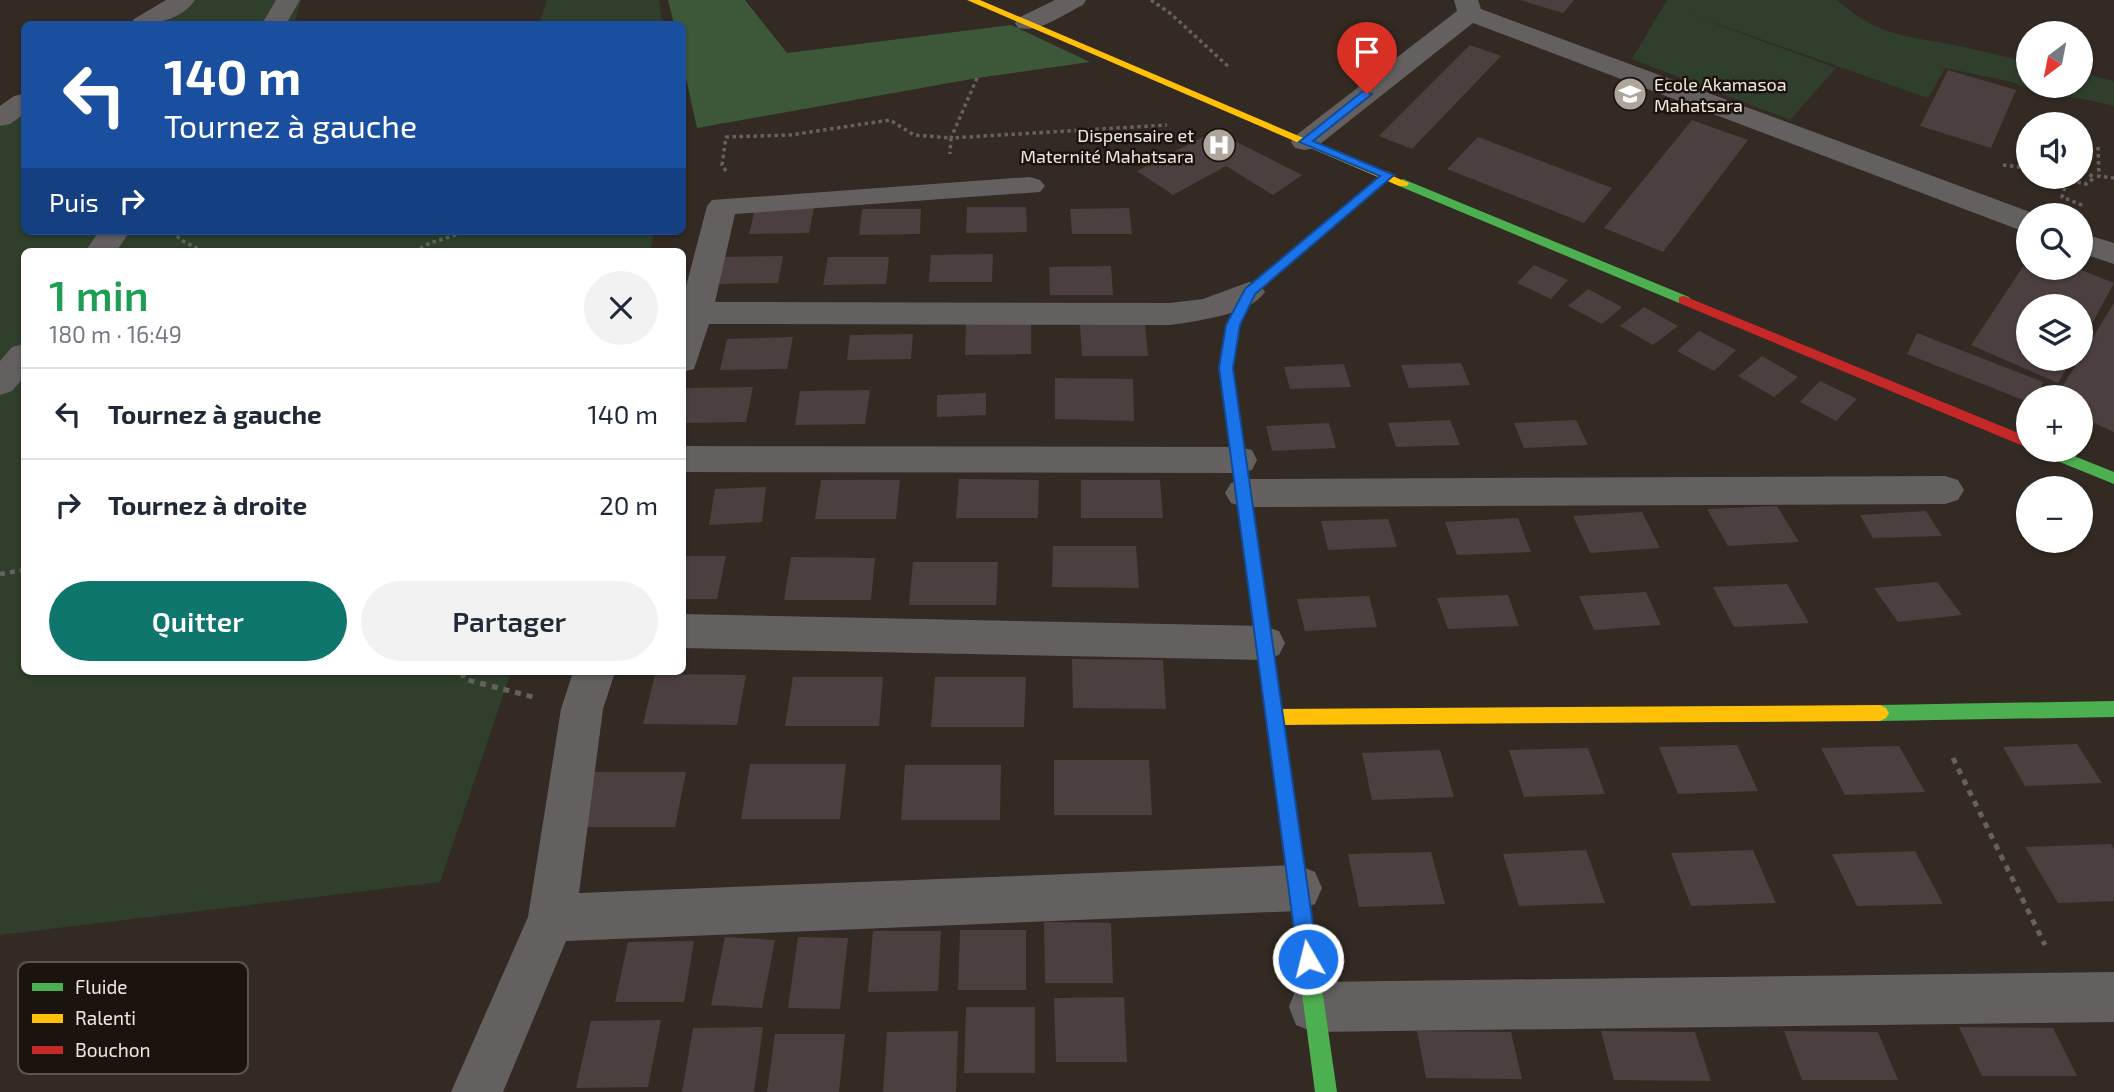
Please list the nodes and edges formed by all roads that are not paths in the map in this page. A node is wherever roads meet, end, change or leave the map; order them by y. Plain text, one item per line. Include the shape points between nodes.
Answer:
1 (183, 0) edge
2 (288, 0) edge
3 (972, 0) edge
4 (1074, 0) edge
5 (1468, 6) edge
6 (148, 21) edge
7 (276, 21) edge
8 (1027, 23) junction
9 (21, 104) edge
10 (0, 118) edge
11 (1304, 142) junction
12 (1388, 175) junction
13 (1030, 186) dead end
14 (2016, 217) edge
15 (2093, 246) edge
16 (2114, 254) edge
17 (1249, 292) junction
18 (696, 313) junction
19 (686, 347) edge
20 (21, 358) edge
21 (0, 383) edge
22 (2016, 438) edge
23 (686, 459) edge
24 (2075, 462) edge
25 (1242, 476) junction
26 (2114, 478) edge
27 (1945, 491) dead end
28 (686, 631) edge
29 (1264, 643) junction
30 (588, 690) edge
31 (2114, 709) edge
32 (1275, 717) junction
33 (1298, 888) junction
34 (552, 918) junction
35 (2091, 997) edge
36 (1314, 1007) junction
37 (477, 1092) edge
38 (1326, 1092) edge

1 - 6 street
2 - 7 street
3 - 8 street
4 - 8 street
5 - 11 street
5 - 14 street
8 - 11 street
9 - 10 street
11 - 12 street
12 - 17 street
12 - 22 street
13 - 18 street via 722,206
15 - 16 street
17 - 18 street via 1208,309 1170,314
17 - 25 street via 1233,325 1226,368
18 - 19 street
20 - 21 street
23 - 25 street
24 - 26 street
25 - 27 street
25 - 29 street
28 - 29 street
29 - 32 street
30 - 34 street
31 - 32 street
32 - 33 street
33 - 34 street
33 - 36 street
34 - 37 street
35 - 36 street
36 - 38 street

